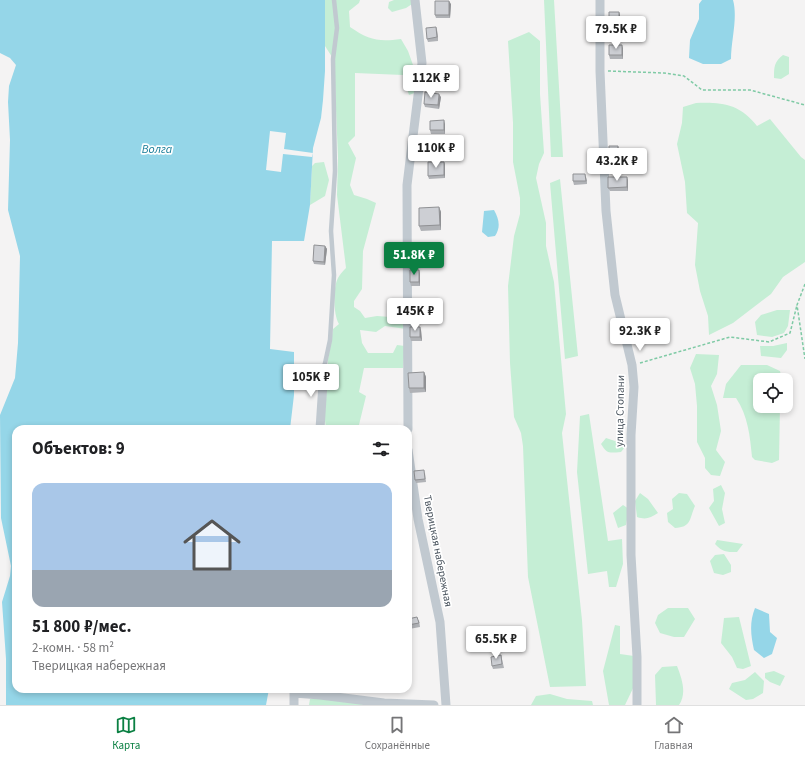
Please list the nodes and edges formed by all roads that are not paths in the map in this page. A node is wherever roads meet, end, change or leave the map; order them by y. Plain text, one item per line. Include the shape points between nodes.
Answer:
1 (334, 0) edge
2 (415, 0) edge
3 (600, 0) edge
4 (324, 368) joint
5 (320, 425) edge
6 (408, 425) edge
7 (412, 478) edge
8 (294, 693) edge
9 (311, 693) edge
10 (294, 705) edge
11 (434, 705) edge
12 (446, 705) edge
13 (637, 705) edge

1 - 4 lane via 337,28 333,59 335,171 331,231 334,275 330,340
2 - 6 street via 422,63 407,185
3 - 13 street, улица Стопани via 600,71 606,212 615,295 632,366 634,387 631,435 631,555
4 - 5 street
7 - 12 street, Тверицкая набережная via 440,622
8 - 10 street
9 - 11 street

